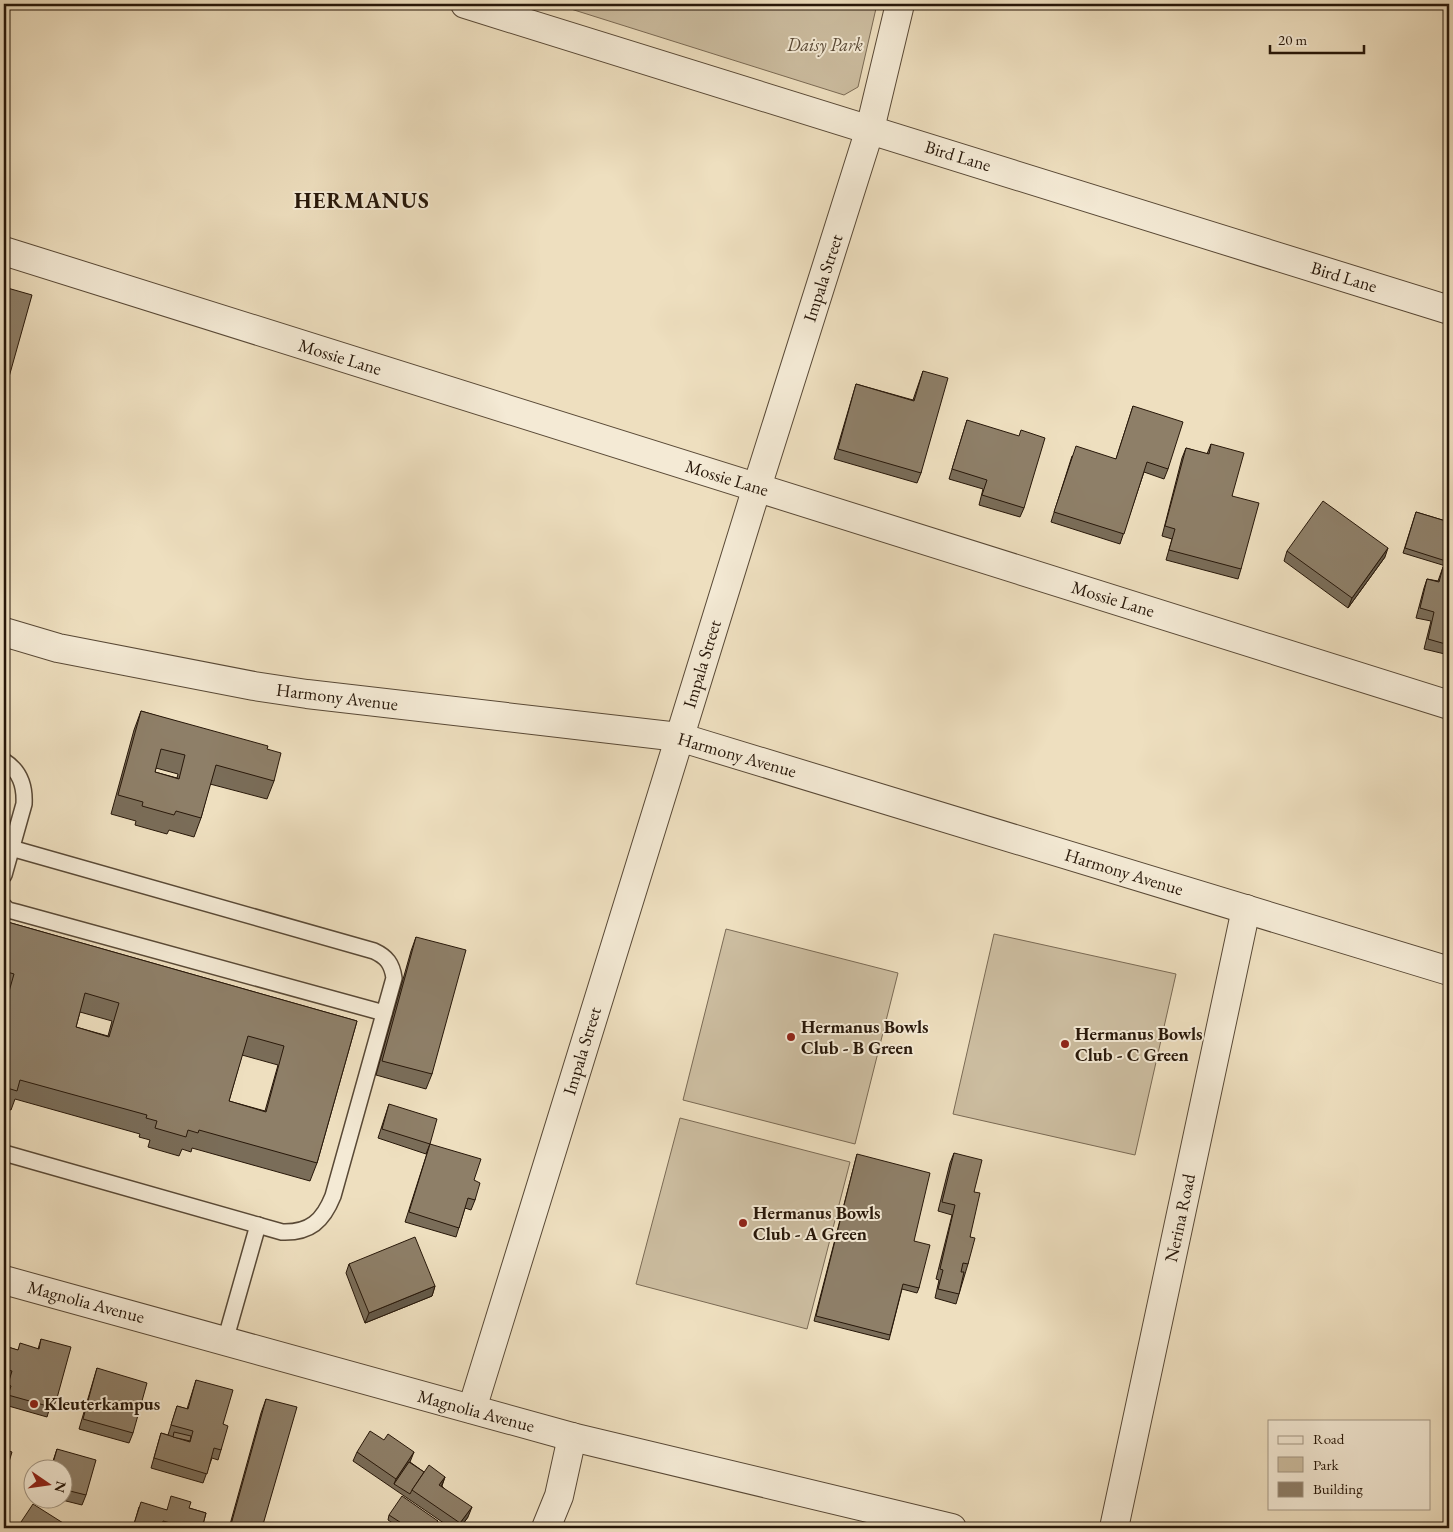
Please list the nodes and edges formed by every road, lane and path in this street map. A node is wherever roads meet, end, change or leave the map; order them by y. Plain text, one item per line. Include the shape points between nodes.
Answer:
1 (465, 4) edge
2 (900, 4) edge
3 (870, 129) junction
4 (4, 251) edge
5 (1449, 310) edge
6 (757, 487) junction
7 (4, 632) edge
8 (1449, 704) edge
9 (679, 737) junction
10 (4, 761) edge
11 (11, 848) junction
12 (4, 875) edge
13 (4, 906) edge
14 (1246, 909) junction
15 (1449, 970) edge
16 (384, 1012) junction
17 (4, 1153) edge
18 (258, 1225) junction
19 (4, 1280) edge
20 (225, 1341) junction
21 (472, 1410) junction
22 (572, 1437) junction
23 (546, 1528) edge
24 (952, 1528) edge
25 (1114, 1528) edge

1 - 3 street, Bird Lane
2 - 3 street, Impala Street
3 - 5 street, Bird Lane
3 - 6 street, Impala Street
4 - 6 street, Mossie Lane
6 - 8 street, Mossie Lane
6 - 9 street, Impala Street
7 - 9 street, Harmony Avenue via 58,648 254,686
9 - 14 street, Harmony Avenue
9 - 21 street, Impala Street
10 - 11 lane via 18,774 24,793 24,804
11 - 12 lane
11 - 16 lane via 374,951 383,955 393,970 394,978
13 - 16 lane via 8,910
14 - 15 street, Harmony Avenue
14 - 25 street, Nerina Road
16 - 18 lane via 328,1209 320,1220 300,1231 282,1232
17 - 18 lane
18 - 20 lane
19 - 20 street, Magnolia Avenue
20 - 21 street, Magnolia Avenue
21 - 22 street, Magnolia Avenue
22 - 23 street via 559,1496
22 - 24 street, Magnolia Avenue

